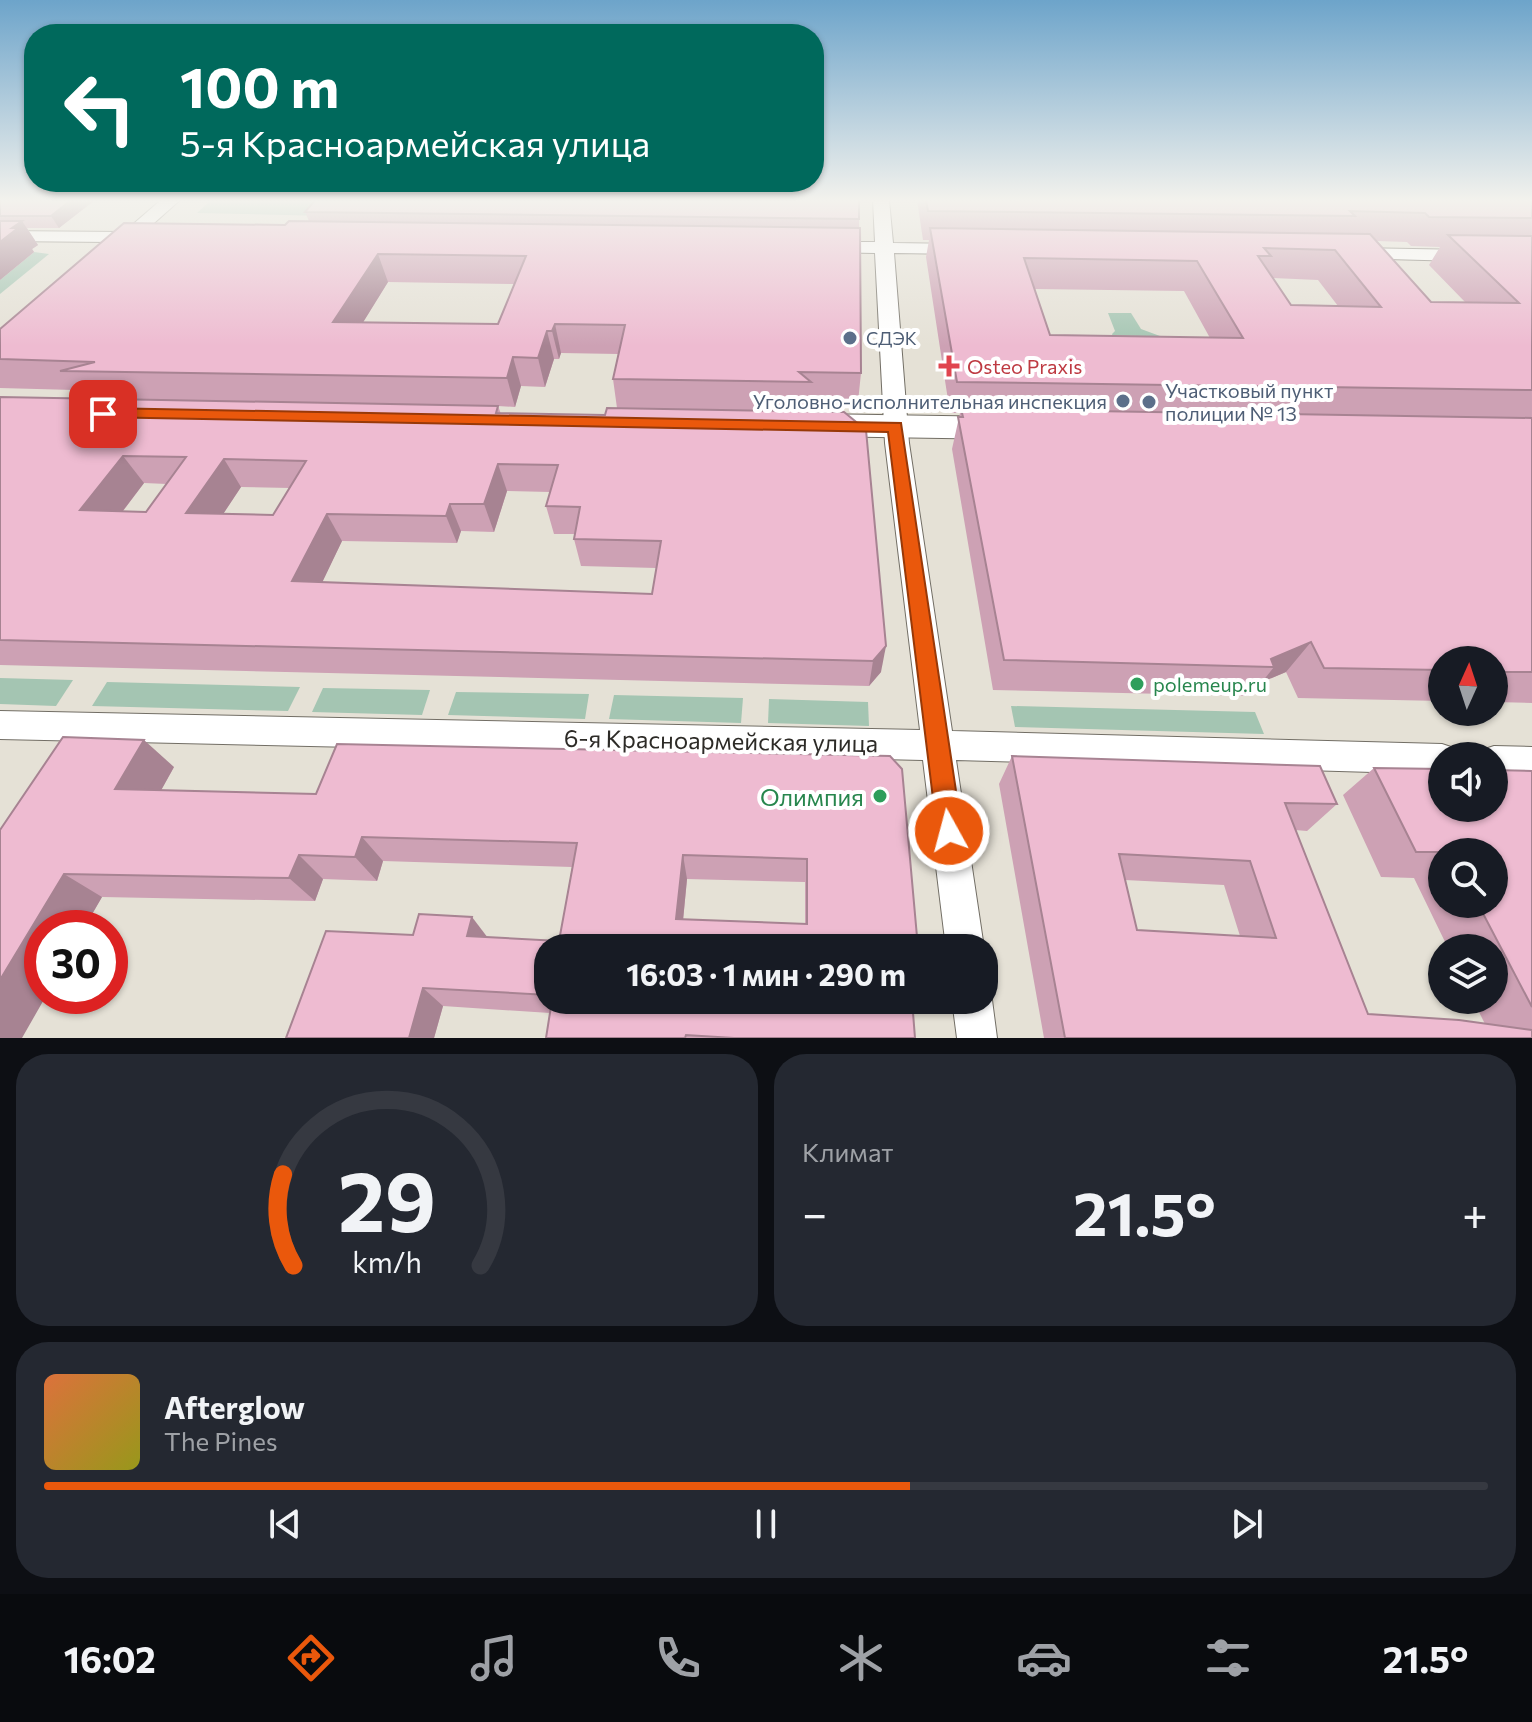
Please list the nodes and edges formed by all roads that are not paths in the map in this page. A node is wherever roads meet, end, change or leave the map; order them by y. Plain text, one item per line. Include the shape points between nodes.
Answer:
1 (115, 248) edge
2 (883, 248) edge
3 (923, 248) edge
4 (974, 249) edge
5 (1341, 254) edge
6 (106, 257) edge
7 (1532, 257) edge
8 (788, 425) edge
9 (895, 427) junction
10 (1035, 429) edge
11 (0, 725) edge
12 (937, 745) junction
13 (1428, 759) edge
14 (1508, 761) edge
15 (1532, 762) edge
16 (963, 934) edge
17 (974, 1014) edge
18 (977, 1038) edge

1 - 6 street
2 - 9 street
3 - 4 street
5 - 7 street
8 - 9 street
9 - 10 street
9 - 12 street
11 - 12 street, 6-я Красноармейская улица
12 - 13 street, 6-я Красноармейская улица
12 - 16 street
14 - 15 street
17 - 18 street

